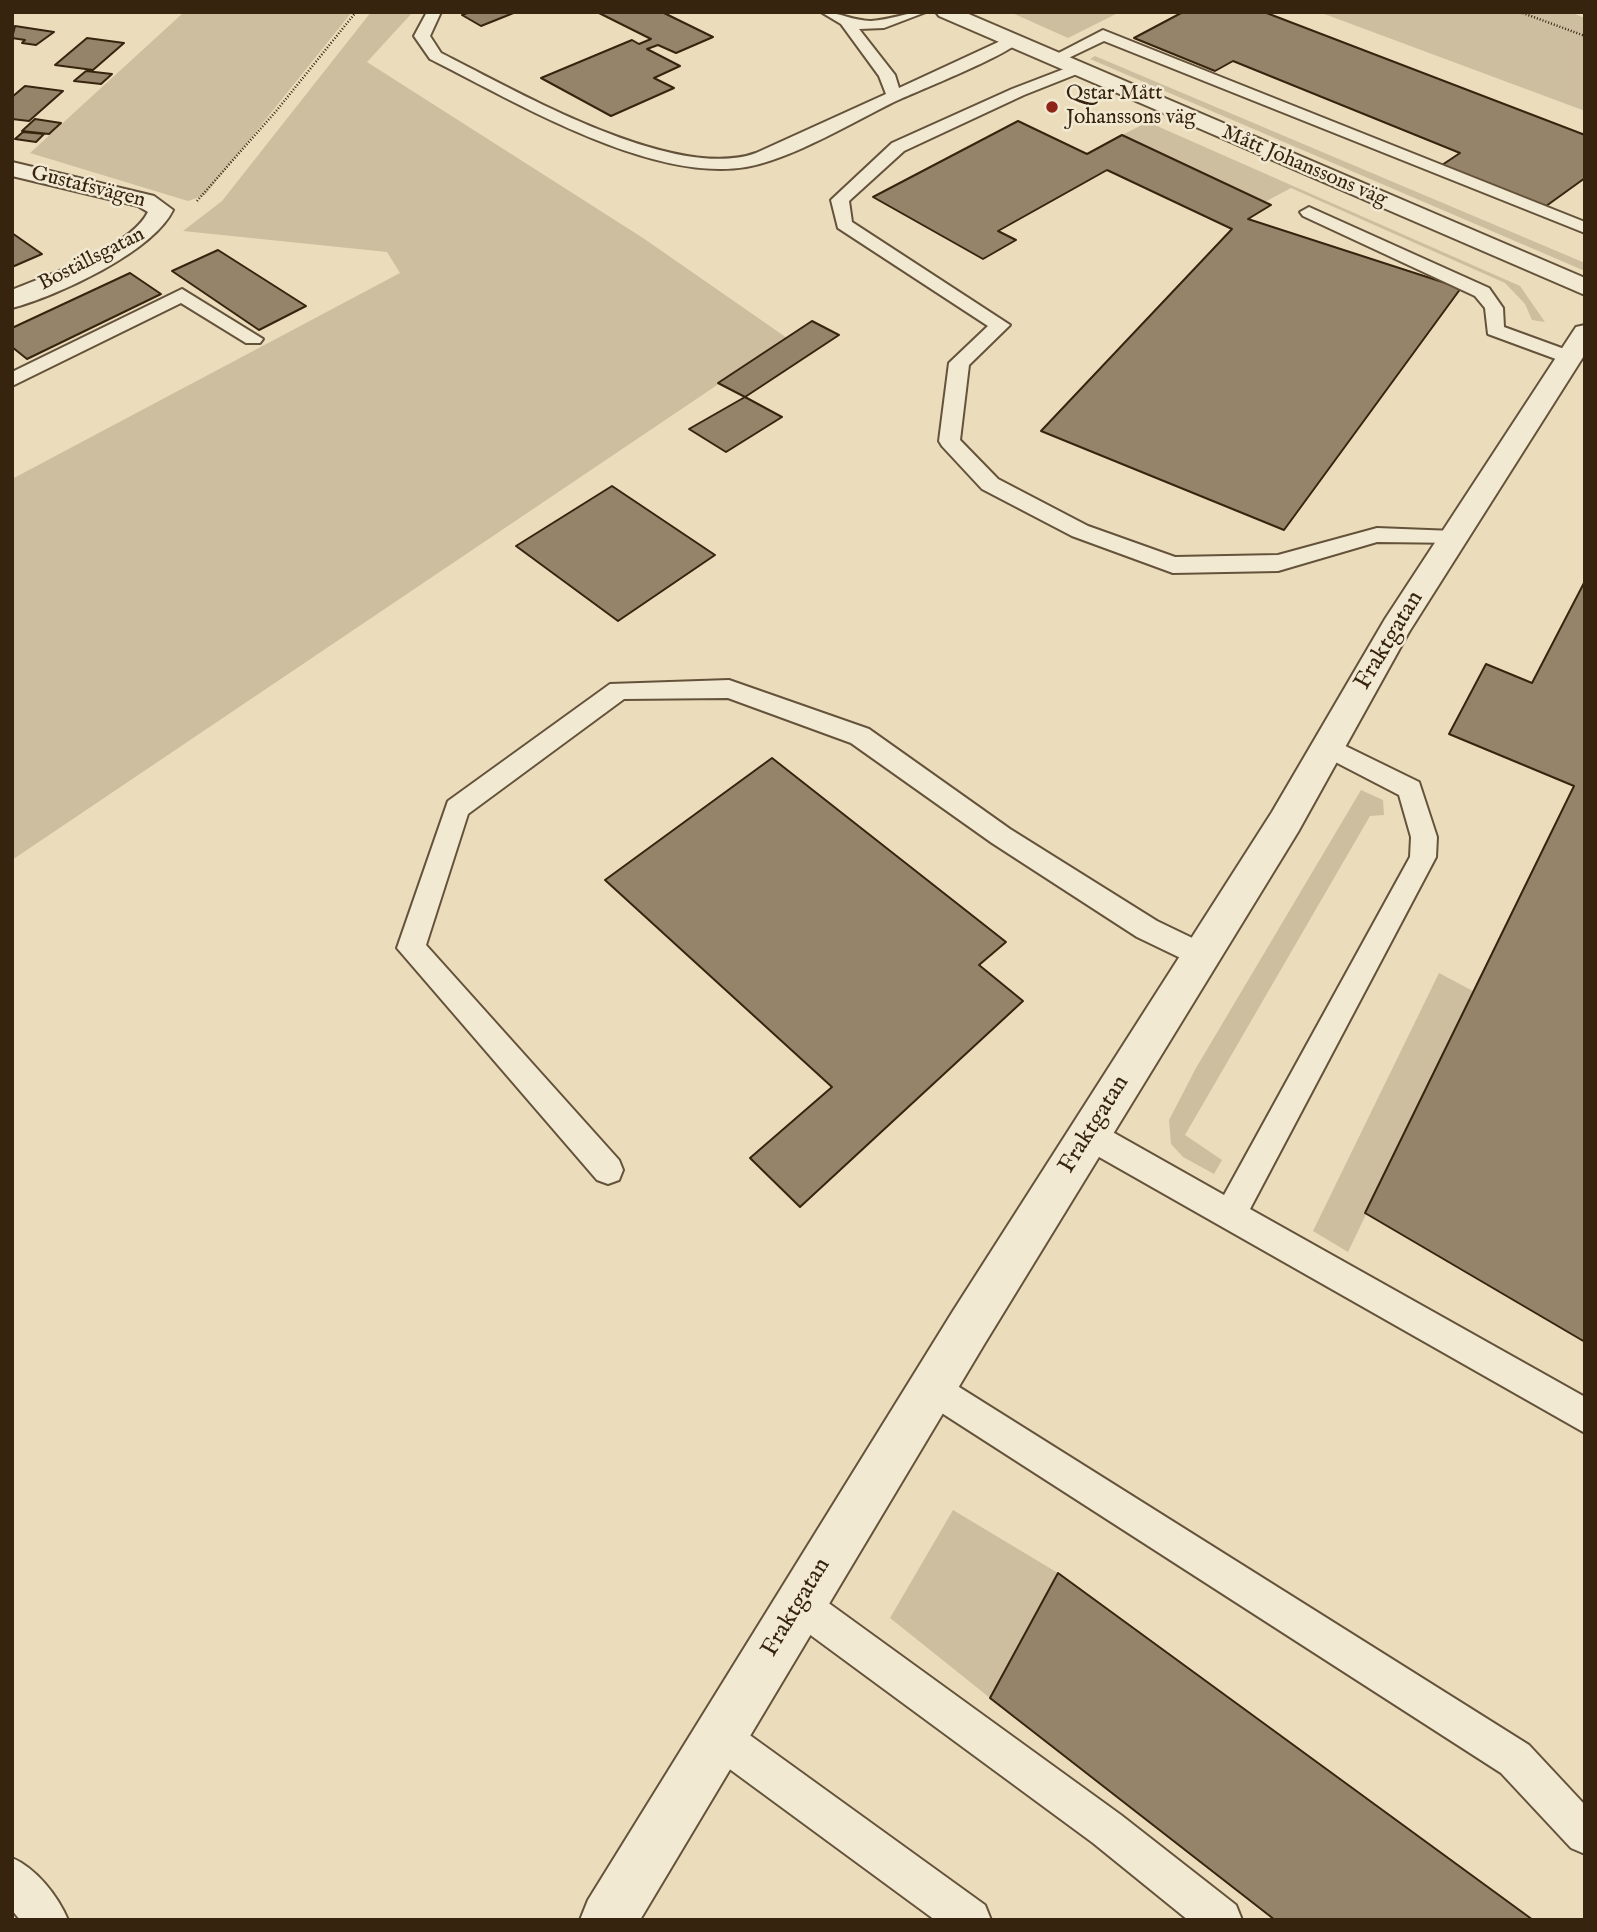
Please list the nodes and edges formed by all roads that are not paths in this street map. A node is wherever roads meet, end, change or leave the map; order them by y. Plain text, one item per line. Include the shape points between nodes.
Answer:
1 (434, 12) edge
2 (828, 12) edge
3 (919, 12) edge
4 (946, 12) edge
5 (848, 24) junction
6 (1012, 41) junction
7 (1055, 59) junction
8 (1077, 69) junction
9 (894, 96) junction
10 (12, 169) edge
11 (161, 210) joint
12 (1309, 212) dead end
13 (1585, 228) edge
14 (1585, 286) edge
15 (12, 300) edge
16 (253, 339) dead end
17 (1578, 345) edge
18 (12, 380) edge
19 (1454, 538) junction
20 (1327, 746) junction
21 (1201, 955) junction
22 (1089, 1135) junction
23 (608, 1170) dead end
24 (1230, 1215) junction
25 (932, 1387) junction
26 (1585, 1416) edge
27 (799, 1604) junction
28 (719, 1737) junction
29 (1585, 1835) edge
30 (12, 1878) edge
31 (47, 1920) edge
32 (608, 1920) edge
33 (970, 1920) edge
34 (1221, 1920) edge

1 - 9 lane via 422,36 435,56 613,141 685,161 744,162 780,150
2 - 5 lane
3 - 5 lane via 871,27
4 - 6 street, Mått Johanssons väg
5 - 9 lane via 887,75
6 - 7 street, Mått Johanssons väg
6 - 9 lane
7 - 8 street, Mått Johanssons väg
7 - 13 lane via 1103,35
8 - 14 street, Mått Johanssons väg
8 - 19 lane via 898,147 840,200 845,224 1000,325 959,363 949,441 990,484 1080,531 1173,565 1278,564 1377,535
10 - 11 street, Gustafsvägen via 146,201
11 - 15 street, Boställsgatan via 155,226 133,243
12 - 17 lane via 1482,292 1494,308 1495,330
16 - 18 lane via 182,295
17 - 19 street, Fraktgatan
19 - 20 street, Fraktgatan
20 - 21 street, Fraktgatan
20 - 24 lane via 1409,789 1424,837 1423,857
21 - 22 street, Fraktgatan
21 - 23 lane via 1147,929 1001,836 860,736 729,689 619,690 457,808 411,948
22 - 24 lane
22 - 25 street, Fraktgatan
24 - 26 lane
25 - 27 street, Fraktgatan
25 - 29 lane via 1515,1759
27 - 28 street, Fraktgatan
27 - 34 lane via 1107,1829
28 - 32 street, Fraktgatan
28 - 33 lane
30 - 31 lane

